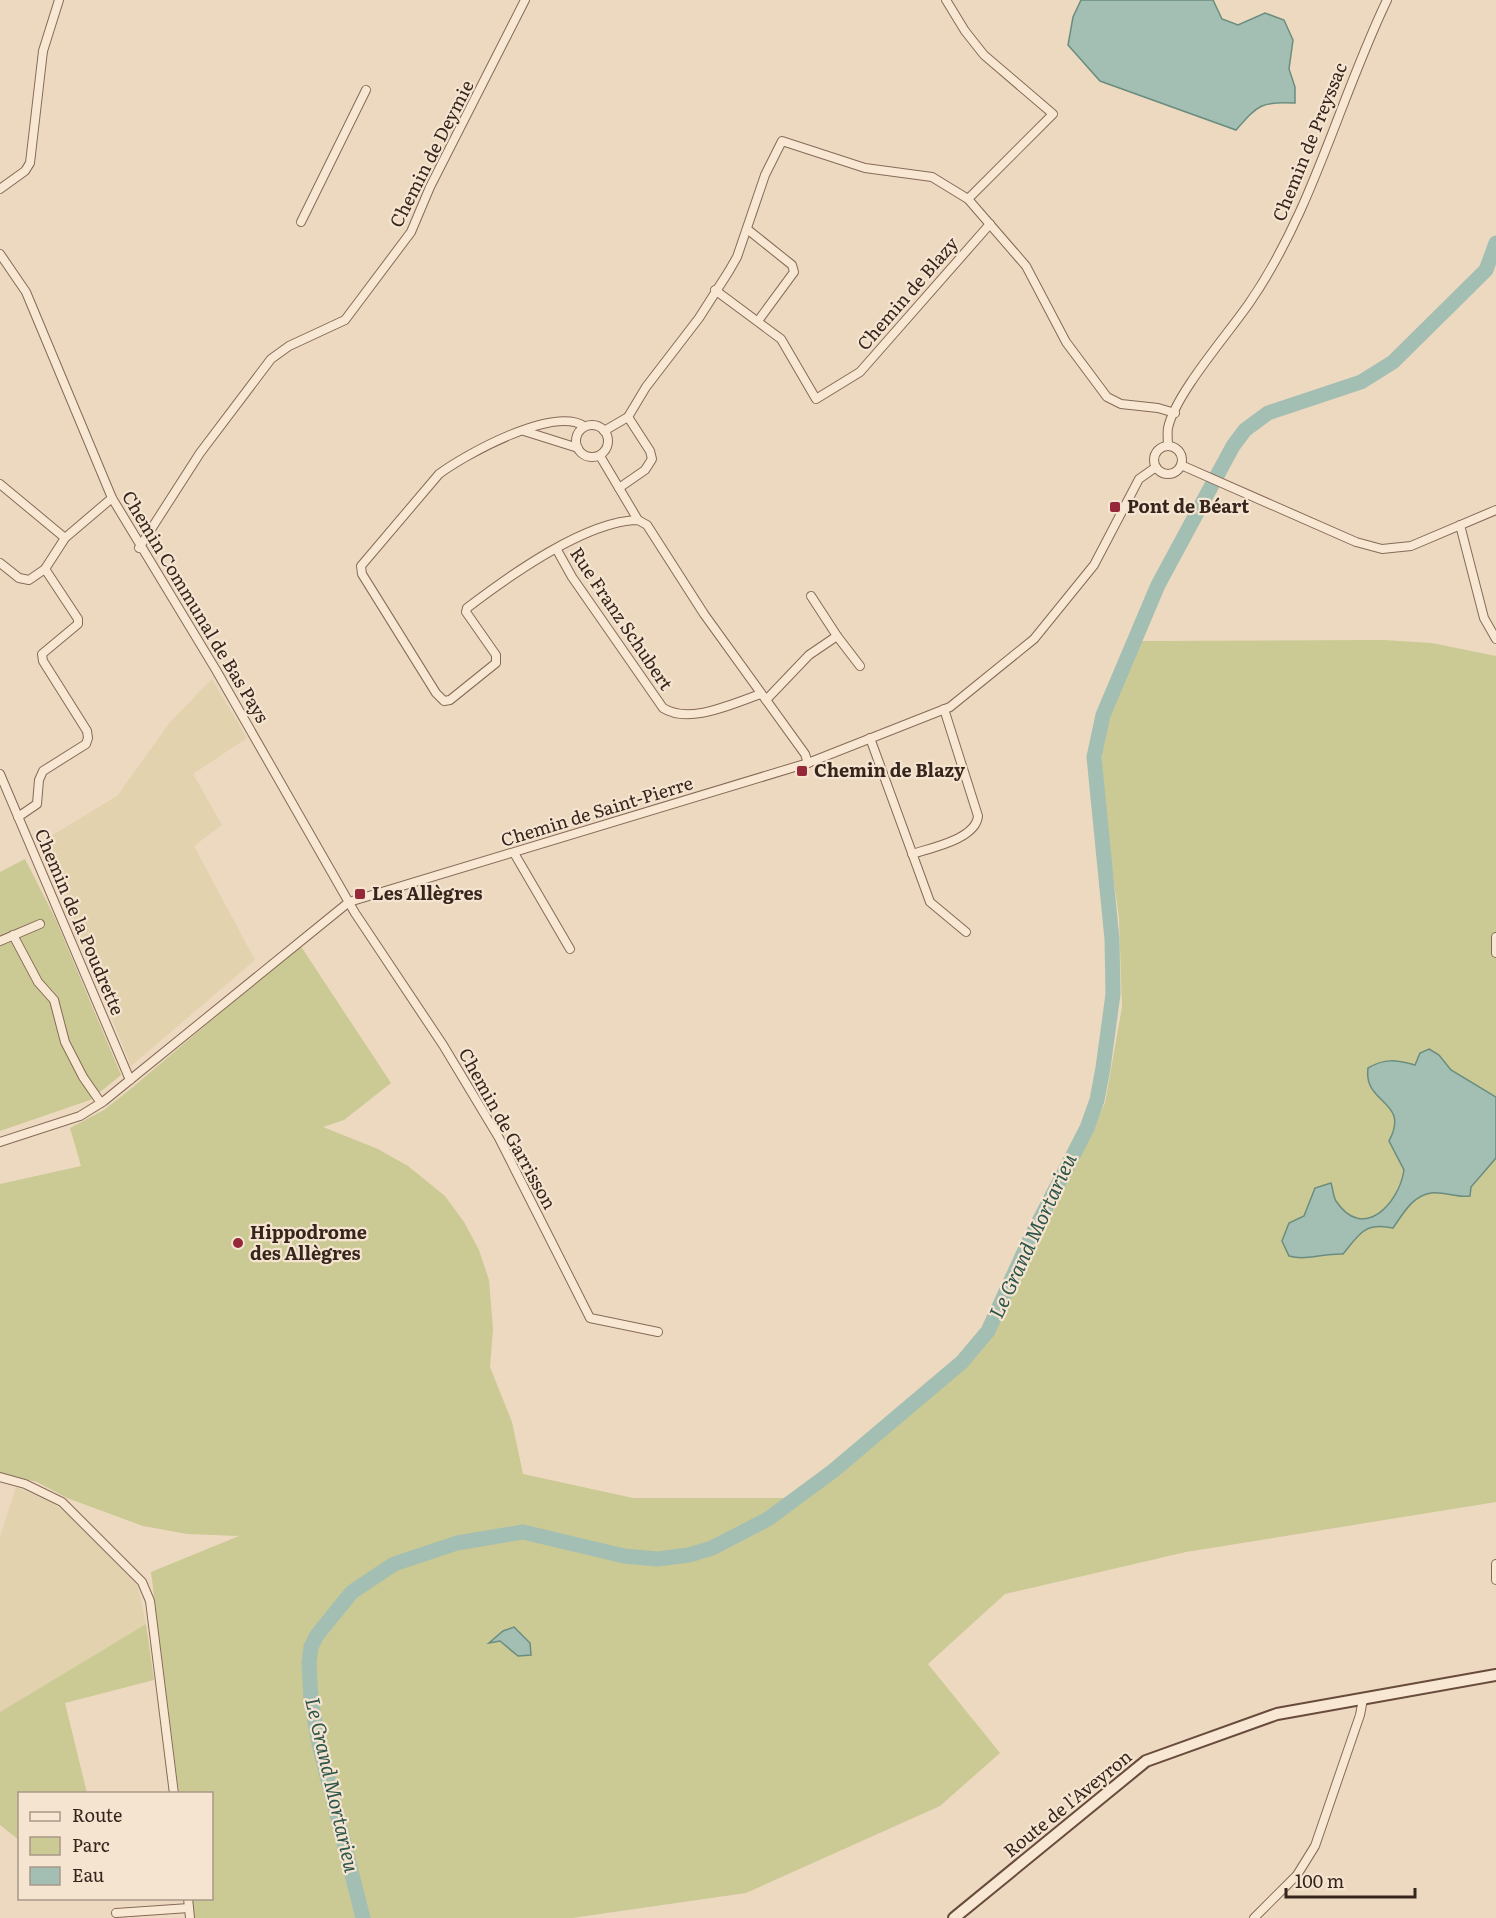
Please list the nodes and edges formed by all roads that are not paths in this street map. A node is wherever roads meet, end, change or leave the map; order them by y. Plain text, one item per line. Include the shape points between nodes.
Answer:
1 (59, 0) edge
2 (525, 0) edge
3 (946, 0) edge
4 (1387, 0) edge
5 (366, 90) dead end
6 (0, 189) edge
7 (968, 200) junction
8 (302, 222) dead end
9 (990, 224) junction
10 (747, 229) junction
11 (0, 254) edge
12 (715, 290) junction
13 (758, 321) junction
14 (1175, 413) junction
15 (628, 417) junction
16 (584, 426) junction
17 (522, 430) junction
18 (604, 431) junction
19 (1168, 446) junction
20 (578, 448) junction
21 (600, 456) junction
22 (1181, 465) junction
23 (1156, 467) junction
24 (0, 484) edge
25 (619, 488) junction
26 (112, 498) junction
27 (1496, 510) edge
28 (638, 520) junction
29 (1460, 525) junction
30 (65, 538) junction
31 (140, 548) junction
32 (557, 550) junction
33 (0, 563) edge
34 (45, 568) junction
35 (811, 596) dead end
36 (837, 636) junction
37 (1496, 639) edge
38 (860, 666) dead end
39 (763, 697) junction
40 (944, 709) junction
41 (870, 738) junction
42 (808, 763) junction
43 (0, 774) edge
44 (18, 817) junction
45 (514, 853) junction
46 (912, 854) junction
47 (349, 902) junction
48 (40, 924) dead end
49 (966, 932) dead end
50 (13, 935) junction
51 (1496, 937) edge
52 (0, 941) edge
53 (570, 949) dead end
54 (1496, 953) edge
55 (130, 1080) junction
56 (100, 1103) junction
57 (0, 1142) edge
58 (658, 1332) dead end
59 (0, 1478) edge
60 (1496, 1564) edge
61 (1496, 1580) edge
62 (1496, 1675) edge
63 (1363, 1699) junction
64 (174, 1792) edge
65 (188, 1900) edge
66 (189, 1908) junction
67 (116, 1913) dead end
68 (190, 1918) edge
69 (954, 1918) edge
70 (1254, 1918) edge

1 - 6 street via 43,51 30,163 26,171
2 - 31 street, Chemin de Deymie via 411,232 345,320 289,346 271,359 201,453
3 - 7 street via 984,55 1053,114
4 - 14 street, Chemin de Preyssac via 1367,41 1312,186 1283,245 1250,302
5 - 8 street
7 - 9 street
7 - 10 street via 932,177 865,168 782,141 765,175
9 - 13 street, Chemin de Blazy via 860,372 816,399 781,339
9 - 14 street via 1026,266 1066,342 1107,397 1121,404
10 - 12 street via 737,257
10 - 13 street via 792,265 794,272
11 - 26 street, Chemin Communal de Bas Pays via 26,292
12 - 13 street
12 - 15 street
14 - 19 street, Chemin de Preyssac via 1167,431
15 - 18 street
15 - 25 street via 652,459 645,470
16 - 17 street via 577,422 554,422
16 - 18 street
16 - 20 street via 576,438
17 - 20 street
17 - 32 street via 439,474 362,566 362,574 444,701 496,663 496,655 467,608 514,572
18 - 21 street via 609,445
19 - 22 street via 1180,452
19 - 23 street via 1155,455
20 - 21 street
21 - 25 street
22 - 23 street via 1171,474
22 - 29 street via 1356,542 1382,549 1411,546
23 - 40 street, Chemin de Saint-Pierre via 1139,479 1094,565 1034,639
24 - 30 street
25 - 28 street
26 - 30 street
26 - 31 street, Chemin Communal de Bas Pays
27 - 29 street
28 - 32 street via 607,526
28 - 39 street via 646,525
29 - 37 street via 1484,618
30 - 34 street
31 - 47 street, Chemin Communal de Bas Pays via 216,670
32 - 39 street, Rue Franz Schubert via 663,708 688,716
33 - 34 street via 19,578 29,579
34 - 44 street via 78,624 47,647 43,661 87,730 88,738 86,744 43,771 37,804
35 - 36 street
36 - 38 street
36 - 39 street via 809,655
39 - 42 street
40 - 41 street, Chemin de Saint-Pierre
40 - 46 street via 977,823 974,829 947,842
41 - 42 street, Chemin de Saint-Pierre
41 - 46 street
42 - 45 street, Chemin de Saint-Pierre
43 - 44 street, Chemin de la Poudrette
44 - 55 street, Chemin de la Poudrette
45 - 47 street, Chemin de Saint-Pierre
45 - 53 street
46 - 49 street via 930,902
47 - 55 street, Chemin de Saint-Pierre
47 - 58 street, Chemin de Garrisson via 499,1138 590,1318
48 - 50 street
50 - 52 street
50 - 56 street via 38,982 54,1000 65,1042
51 - 54 street
55 - 56 street, Chemin de Saint-Pierre
56 - 57 street, Chemin de Saint-Pierre via 80,1116
59 - 64 street via 25,1484 62,1502 142,1582 150,1601
60 - 61 street
62 - 63 street, Route de l'Aveyron
63 - 69 street, Route de l'Aveyron via 1277,1714 1146,1761
63 - 70 street via 1315,1846 1297,1875
65 - 66 street
66 - 67 street
66 - 68 street

